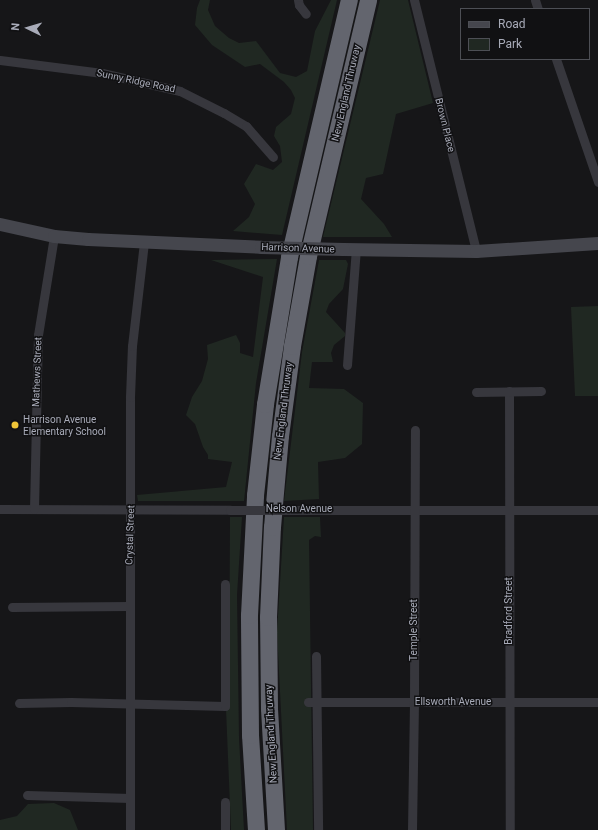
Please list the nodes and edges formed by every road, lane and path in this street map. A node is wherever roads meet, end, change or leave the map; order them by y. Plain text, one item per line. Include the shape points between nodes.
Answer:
1 (298, 0) edge
2 (348, 0) edge
3 (368, 0) edge
4 (414, 0) edge
5 (306, 14) dead end
6 (0, 60) edge
7 (556, 60) edge
8 (273, 157) dead end
9 (598, 182) edge
10 (0, 224) edge
11 (54, 236) junction
12 (144, 242) junction
13 (598, 243) edge
14 (350, 249) junction
15 (476, 251) junction
16 (347, 365) dead end
17 (509, 391) junction
18 (541, 391) dead end
19 (476, 392) dead end
20 (415, 430) dead end
21 (0, 509) edge
22 (34, 509) junction
23 (131, 509) junction
24 (414, 509) junction
25 (509, 510) junction
26 (598, 510) edge
27 (225, 584) dead end
28 (129, 606) junction
29 (12, 607) dead end
30 (316, 656) dead end
31 (312, 702) junction
32 (414, 702) junction
33 (509, 702) junction
34 (598, 702) edge
35 (18, 703) dead end
36 (129, 704) junction
37 (27, 795) dead end
38 (130, 798) junction
39 (225, 802) dead end
40 (130, 830) edge
41 (225, 830) edge
42 (256, 830) edge
43 (276, 830) edge
44 (318, 830) edge
45 (412, 830) edge
46 (510, 830) edge

1 - 5 street
2 - 42 highway, New England Thruway via 289,258 264,412 252,547 249,637 250,735
3 - 43 highway, New England Thruway via 308,256 280,436 272,527 268,625 270,739
4 - 15 street, Brown Place
6 - 8 street, Sunny Ridge Road via 102,73 180,91 246,126
7 - 9 street
10 - 11 main road, Harrison Avenue
11 - 12 main road, Harrison Avenue
11 - 22 street, Mathews Street via 38,335
12 - 14 main road, Harrison Avenue, bridge
12 - 23 street, Crystal Street via 132,346
13 - 15 main road, Harrison Avenue
14 - 15 main road, Harrison Avenue
14 - 16 street
17 - 18 street
17 - 19 street
17 - 25 street, Bradford Street
20 - 24 street, Temple Street
21 - 22 street, Nelson Avenue
22 - 23 street, Nelson Avenue
23 - 24 street, Nelson Avenue, bridge
23 - 28 street, Crystal Street
24 - 25 street, Nelson Avenue
24 - 32 street, Temple Street
25 - 26 street, Nelson Avenue
25 - 33 street, Bradford Street
27 - 36 street via 225,706
28 - 29 street
28 - 36 street, Crystal Street
30 - 31 street
31 - 32 street, Ellsworth Avenue
31 - 44 street
32 - 33 street, Ellsworth Avenue
32 - 45 street, Temple Street
33 - 34 street, Ellsworth Avenue
33 - 46 street, Bradford Street
35 - 36 street
36 - 38 street, Crystal Street
37 - 38 street
38 - 40 street, Crystal Street
39 - 41 street

